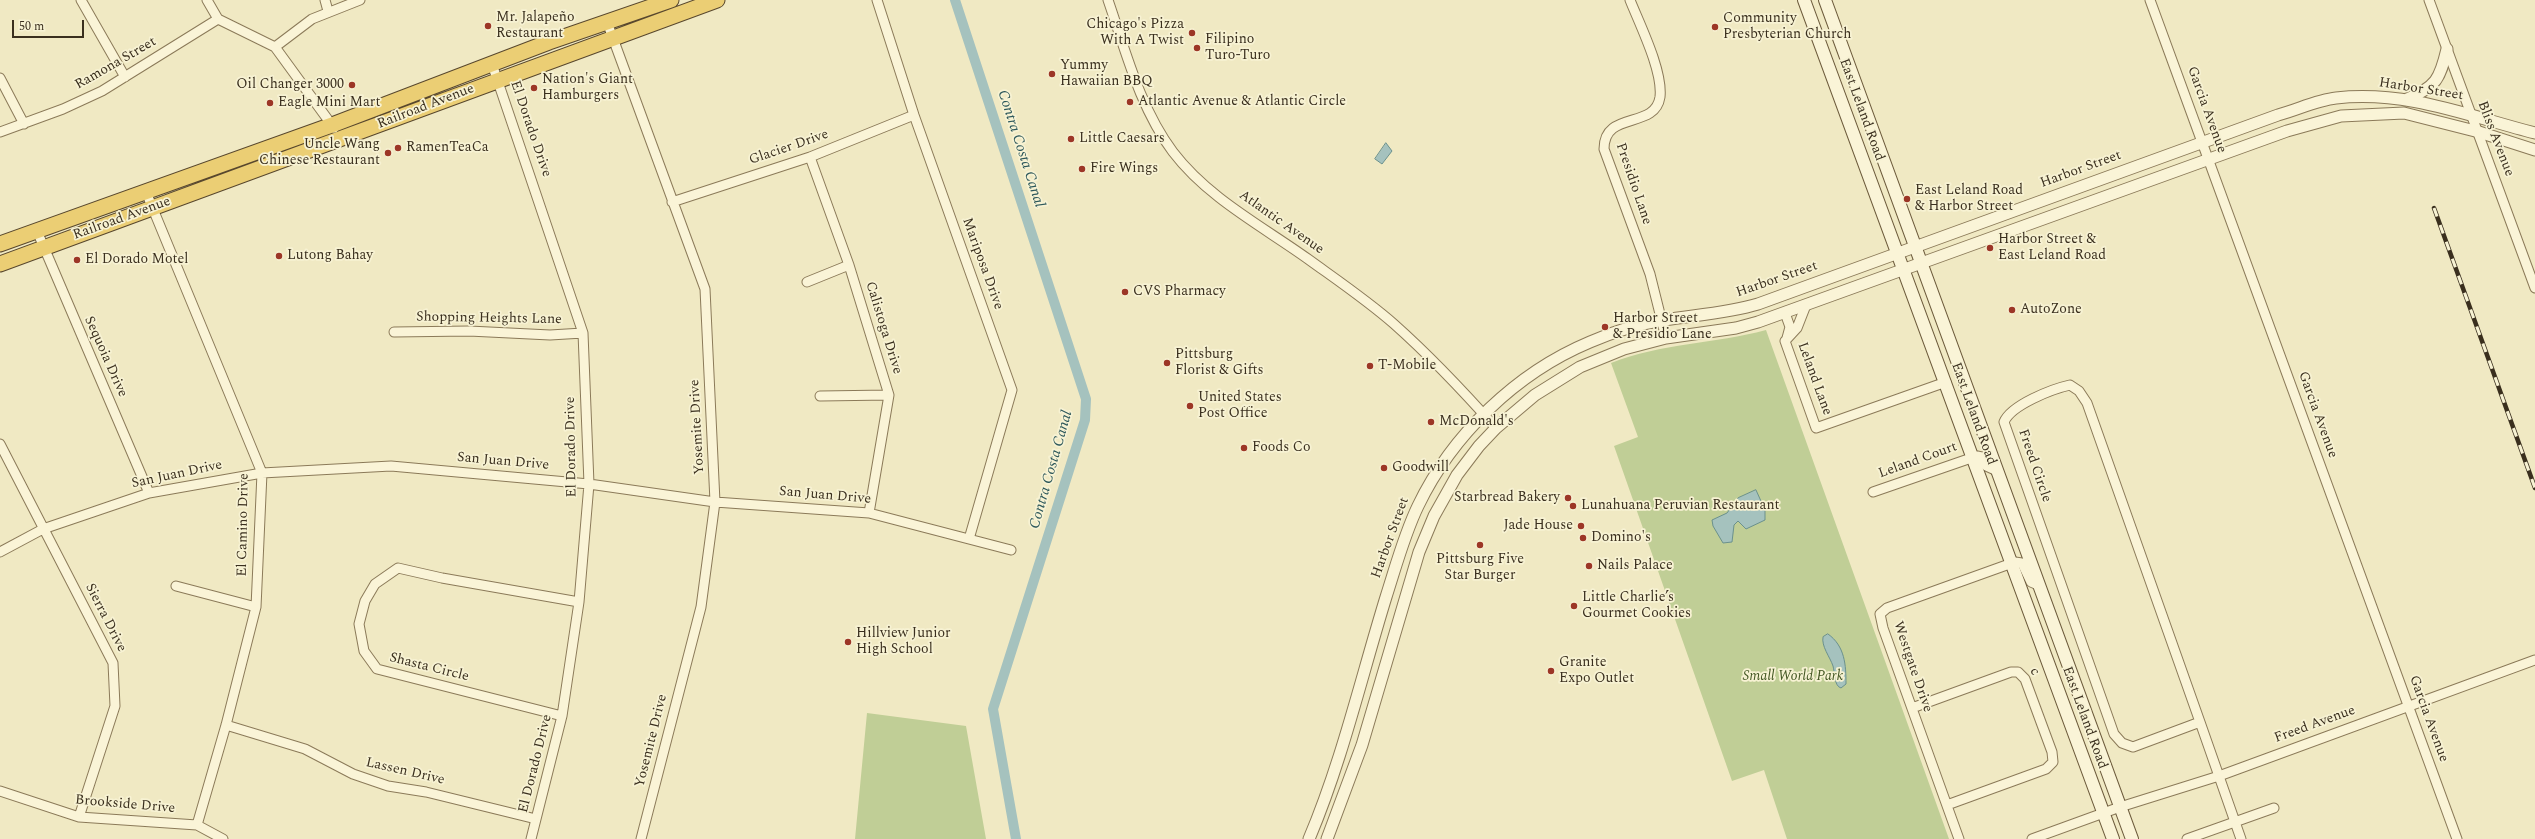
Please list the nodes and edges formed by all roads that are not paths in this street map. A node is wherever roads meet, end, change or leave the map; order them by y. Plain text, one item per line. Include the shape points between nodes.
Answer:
1 (82, 0) edge
2 (207, 0) edge
3 (325, 0) edge
4 (360, 0) edge
5 (671, 0) edge
6 (717, 0) edge
7 (876, 0) edge
8 (1108, 0) edge
9 (1630, 0) edge
10 (1804, 0) edge
11 (1824, 0) edge
12 (2150, 0) edge
13 (2429, 0) edge
14 (328, 11) junction
15 (218, 19) junction
16 (607, 22) junction
17 (613, 38) junction
18 (275, 47) junction
19 (2447, 50) junction
20 (492, 64) junction
21 (125, 77) junction
22 (0, 78) edge
23 (498, 80) junction
24 (2407, 100) junction
25 (2470, 113) junction
26 (914, 114) junction
27 (24, 124) junction
28 (332, 125) junction
29 (0, 132) edge
30 (2479, 132) junction
31 (2535, 133) edge
32 (340, 139) junction
33 (2202, 143) junction
34 (2535, 150) edge
35 (810, 157) junction
36 (2209, 160) junction
37 (146, 192) junction
38 (672, 202) junction
39 (152, 208) junction
40 (37, 231) junction
41 (0, 244) edge
42 (1915, 246) junction
43 (43, 249) junction
44 (1898, 251) junction
45 (0, 264) edge
46 (849, 265) junction
47 (1922, 265) junction
48 (1905, 270) junction
49 (807, 282) dead end
50 (2535, 288) edge
51 (1806, 305) junction
52 (1786, 313) junction
53 (1662, 320) junction
54 (394, 332) dead end
55 (583, 333) junction
56 (1666, 338) junction
57 (1785, 341) junction
58 (1946, 382) junction
59 (888, 395) junction
60 (820, 396) dead end
61 (1484, 415) junction
62 (1496, 428) junction
63 (0, 444) edge
64 (1973, 457) junction
65 (1997, 471) junction
66 (262, 473) junction
67 (589, 484) junction
68 (1873, 492) dead end
69 (149, 493) junction
70 (715, 502) junction
71 (869, 513) junction
72 (43, 530) junction
73 (968, 539) junction
74 (1402, 547) junction
75 (1011, 550) dead end
76 (0, 552) edge
77 (1419, 552) junction
78 (2012, 564) junction
79 (2038, 585) junction
80 (176, 586) dead end
81 (579, 602) junction
82 (256, 607) junction
83 (2535, 660) edge
84 (2407, 706) junction
85 (1912, 708) junction
86 (562, 716) junction
87 (2200, 722) junction
88 (226, 726) junction
89 (2219, 776) junction
90 (0, 791) edge
91 (1946, 805) junction
92 (2120, 807) junction
93 (2274, 808) dead end
94 (2103, 813) junction
95 (79, 817) junction
96 (536, 819) junction
97 (2235, 822) junction
98 (198, 825) junction
99 (223, 839) edge
100 (531, 839) edge
101 (641, 839) edge
102 (1309, 839) edge
103 (1327, 839) edge
104 (1959, 839) edge
105 (2032, 839) edge
106 (2113, 839) edge
107 (2132, 839) edge
108 (2187, 839) edge
109 (2241, 839) edge
110 (2457, 839) edge

1 - 21 street
2 - 15 street
3 - 14 street
4 - 14 street
5 - 16 highway, Railroad Avenue
6 - 17 highway, Railroad Avenue
7 - 26 street, Mariposa Drive
8 - 61 street, Atlantic Avenue via 1149,113 1165,141 1185,166 1213,192 1393,323 1430,357
9 - 53 street, Presidio Lane via 1657,75 1660,98 1657,107 1650,113 1611,129 1604,138 1604,148 1650,274
10 - 44 main road, East Leland Road
11 - 42 main road, East Leland Road
12 - 33 street, Garcia Avenue
13 - 19 street, Bliss Avenue
14 - 18 street via 312,19
15 - 18 street
15 - 21 street, Ramona Street
16 - 17 street, Yosemite Drive
16 - 20 highway, Railroad Avenue
17 - 23 highway, Railroad Avenue
17 - 38 street, Yosemite Drive
18 - 28 street
19 - 24 street via 2436,82 2424,92
19 - 25 street, Bliss Avenue
20 - 23 street, El Dorado Drive
20 - 28 highway, Railroad Avenue
21 - 27 street, Ramona Street via 102,91
22 - 27 street
23 - 32 highway, Railroad Avenue
23 - 55 street, El Dorado Drive
24 - 25 street, Harbor Street
24 - 33 street, Harbor Street via 2376,96 2335,98 2278,115
25 - 30 street, Bliss Avenue
25 - 31 street, Harbor Street
26 - 35 street, Glacier Drive
26 - 73 street, Mariposa Drive via 1012,390
27 - 29 street, Ramona Street
28 - 32 street
28 - 37 highway, Railroad Avenue
30 - 34 street, Harbor Street
30 - 36 street, Harbor Street via 2404,113 2341,116 2287,131
30 - 50 street, Bliss Avenue
32 - 39 highway, Railroad Avenue
33 - 36 street, Garcia Avenue
33 - 42 street, Harbor Street
35 - 38 street, Glacier Drive
35 - 46 street, Calistoga Drive
36 - 47 street, Harbor Street
36 - 84 street, Garcia Avenue
37 - 39 street, El Camino Drive
37 - 40 highway, Railroad Avenue
38 - 70 street, Yosemite Drive via 705,289
39 - 43 highway, Railroad Avenue
39 - 66 street, El Camino Drive
40 - 41 highway, Railroad Avenue
40 - 43 street, Sequoia Drive
42 - 44 street, Harbor Street
42 - 47 main road, East Leland Road
43 - 45 highway, Railroad Avenue
43 - 69 street, Sequoia Drive
44 - 48 main road, East Leland Road
44 - 53 street, Harbor Street via 1746,307
46 - 49 street
46 - 59 street, Calistoga Drive
47 - 48 street, Harbor Street
47 - 65 main road, East Leland Road
48 - 51 street, Harbor Street
48 - 58 main road, East Leland Road
51 - 52 street, Harbor Street
51 - 57 street, Leland Lane via 1797,328
52 - 56 street, Harbor Street via 1736,328
52 - 57 street via 1790,327
53 - 56 street, Presidio Lane
53 - 61 street, Harbor Street via 1608,335 1561,356 1512,390
54 - 55 street, Shopping Heights Lane via 469,331 550,335
55 - 67 street, El Dorado Drive
56 - 62 street, Harbor Street via 1619,350 1574,370 1535,395
57 - 58 street, Leland Lane via 1816,428
58 - 64 main road, East Leland Road
59 - 60 street
59 - 71 street, Calistoga Drive
61 - 62 street, Atlantic Avenue
61 - 74 street, Harbor Street via 1455,446 1436,473 1418,506
62 - 77 street, Harbor Street via 1466,462 1449,487
63 - 72 street, Sierra Drive
64 - 65 street via 1981,456 1986,466
64 - 68 street, Leland Court
64 - 78 main road, East Leland Road
65 - 79 main road, East Leland Road
66 - 67 street, San Juan Drive via 391,466
66 - 69 street, San Juan Drive
66 - 82 street, El Camino Drive
67 - 70 street, San Juan Drive
67 - 81 street, El Dorado Drive
69 - 72 street, San Juan Drive
70 - 71 street, San Juan Drive
70 - 101 street, Yosemite Drive via 701,607
71 - 73 street, San Juan Drive
72 - 76 street, San Juan Drive
72 - 95 street, Sierra Drive via 113,663 115,706
73 - 75 street, San Juan Drive
74 - 77 street
74 - 102 street, Harbor Street via 1328,793
77 - 103 street, Harbor Street via 1362,745
78 - 79 street via 2022,563 2031,582
78 - 85 street, Westgate Drive via 1887,608 1880,614
78 - 94 main road, East Leland Road
79 - 92 main road, East Leland Road
80 - 82 street
81 - 86 street, El Dorado Drive
81 - 86 street, Shasta Circle via 398,568 375,584 365,601 359,624 364,651 377,669
82 - 88 street, El Camino Drive
83 - 84 street, Freed Avenue
84 - 89 street, Freed Avenue
84 - 110 street, Garcia Avenue
85 - 91 street, Westgate Drive
85 - 91 street, c via 2011,672 2020,673 2052,752 2052,762 2046,769
86 - 96 street, El Dorado Drive
87 - 87 street, Freed Circle via 2087,403 2079,391 2070,385 2007,414 2004,422 2114,734 2122,743 2133,747
87 - 89 street, Freed Circle
88 - 96 street, Lassen Drive via 305,749 353,774 388,786 426,792
88 - 98 street, El Camino Drive
89 - 92 street, Freed Avenue
89 - 97 street, Freed Circle
90 - 95 street, Brookside Drive
91 - 104 street, Westgate Drive
92 - 94 street, Freed Avenue
92 - 107 main road, East Leland Road
93 - 97 street
94 - 105 street, Freed Avenue
94 - 106 main road, East Leland Road
95 - 98 street, Brookside Drive
96 - 100 street, El Dorado Drive
97 - 108 street
97 - 109 street, Freed Circle
98 - 99 street, Brookside Drive

